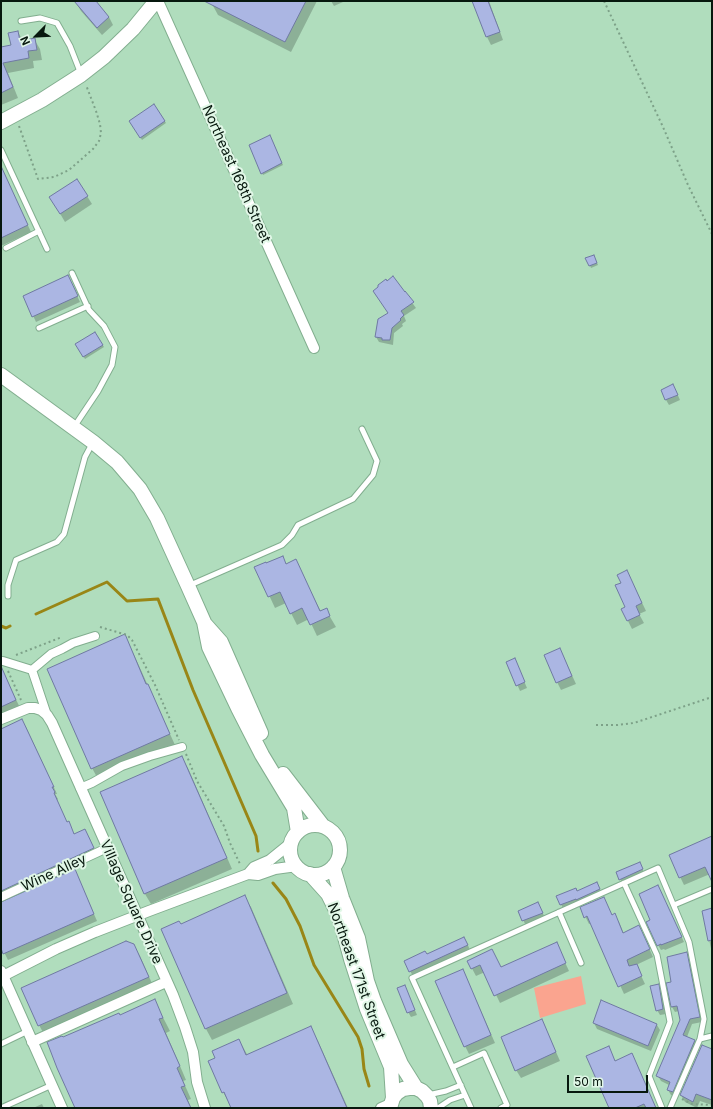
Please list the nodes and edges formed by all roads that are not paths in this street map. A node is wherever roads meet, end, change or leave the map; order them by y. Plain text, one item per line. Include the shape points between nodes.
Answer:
1 (157, 1) edge
2 (21, 20) dead end
3 (82, 75) junction
4 (1, 122) edge
5 (1, 150) edge
6 (38, 232) junction
7 (6, 248) dead end
8 (47, 249) dead end
9 (72, 273) dead end
10 (88, 306) junction
11 (39, 328) dead end
12 (314, 348) dead end
13 (1, 375) edge
14 (74, 428) junction
15 (362, 429) dead end
16 (93, 442) junction
17 (188, 586) junction
18 (8, 596) dead end
19 (204, 622) junction
20 (95, 636) dead end
21 (3, 661) road end
22 (32, 670) junction
23 (47, 714) junction
24 (1, 719) edge
25 (182, 747) road end
26 (80, 788) junction
27 (323, 826) junction
28 (294, 838) junction
29 (107, 848) junction
30 (297, 866) junction
31 (333, 867) junction
32 (248, 874) junction
33 (310, 874) junction
34 (624, 883) junction
35 (712, 889) edge
36 (1, 897) edge
37 (674, 905) junction
38 (559, 912) junction
39 (137, 915) junction
40 (581, 963) dead end
41 (2, 975) edge
42 (166, 982) junction
43 (28, 1031) junction
44 (712, 1036) edge
45 (700, 1039) junction
46 (32, 1042) junction
47 (1, 1044) edge
48 (453, 1067) junction
49 (52, 1085) junction
50 (461, 1085) junction
51 (465, 1095) junction
52 (424, 1097) edge
53 (388, 1104) edge
54 (1, 1108) edge
55 (62, 1108) edge
56 (205, 1108) edge
57 (438, 1108) edge
58 (471, 1108) edge
59 (500, 1108) edge
60 (662, 1108) edge
61 (670, 1108) edge

1 - 3 main road via 104,57
1 - 12 street, Northeast 168th Street
2 - 3 lane via 40,18 57,23
3 - 4 main road
5 - 6 lane
6 - 7 lane
6 - 8 lane
9 - 10 lane
10 - 11 lane
10 - 14 lane via 104,326 115,347 112,365
13 - 14 main road
14 - 16 main road
15 - 17 lane via 377,461 374,475 354,499 298,525 282,545
16 - 17 main road via 117,462 140,489 157,518
16 - 18 lane via 85,457 64,534 57,542 16,560 8,585
17 - 19 main road
19 - 27 main road via 221,642 280,768
19 - 28 main road via 209,647 238,708 262,755 294,808
20 - 22 street via 56,652
21 - 22 street
22 - 23 street
23 - 24 street via 35,708 28,708
23 - 26 street, Village Square Drive
25 - 26 street via 122,766 92,784
26 - 29 street, Village Square Drive
27 - 28 main road via 308,826
27 - 31 main road via 331,830 340,845 339,857
28 - 30 main road via 290,851
28 - 32 street via 270,860 254,867
29 - 36 street, Wine Alley
29 - 39 street, Village Square Drive
30 - 32 street via 258,875
30 - 33 main road
31 - 33 main road via 326,872
31 - 52 main road, Northeast 171st Street via 358,938 374,1001 401,1064
32 - 39 street
33 - 53 main road, Northeast 171st Street via 328,894 337,912 367,1009 391,1067
34 - 37 lane via 658,868
34 - 38 lane
34 - 60 lane via 657,955 670,1022 649,1076
35 - 37 lane
37 - 45 lane via 689,942 704,1019
38 - 40 lane
38 - 48 lane via 412,978
39 - 41 street
39 - 42 street, Village Square Drive
41 - 43 street
42 - 46 street
42 - 56 street, Village Square Drive via 193,1052 197,1082
43 - 46 street
43 - 47 lane
44 - 45 lane
45 - 61 lane
46 - 49 street
48 - 50 lane
48 - 59 lane via 484,1054 507,1105
49 - 54 lane
49 - 55 street
50 - 51 lane
50 - 52 lane
51 - 57 lane via 450,1100
51 - 58 lane
52 - 53 main road via 402,1089

